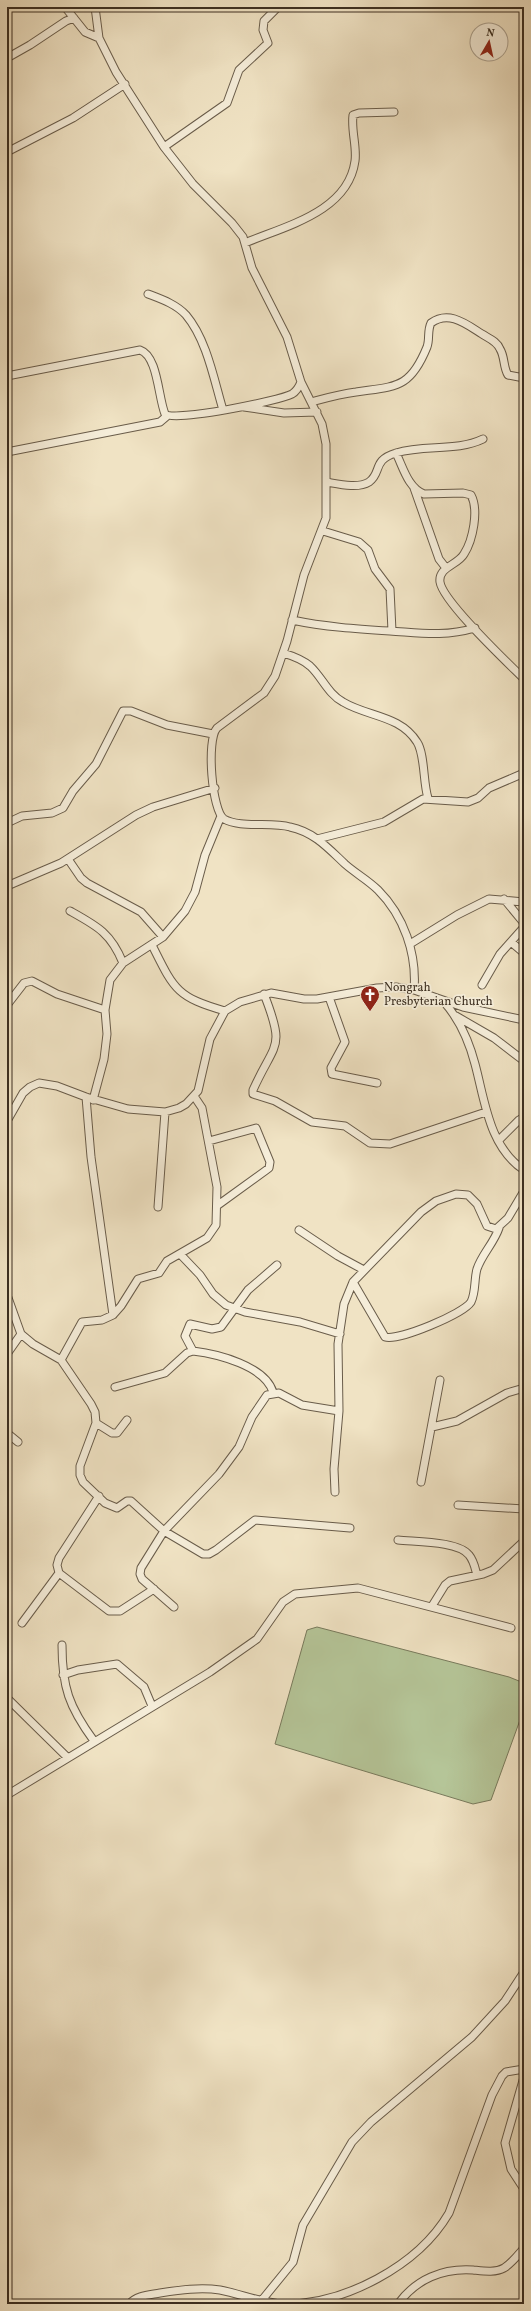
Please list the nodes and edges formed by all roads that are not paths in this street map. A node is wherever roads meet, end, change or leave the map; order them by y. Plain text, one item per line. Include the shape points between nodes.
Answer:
1 (65, 7) edge
2 (95, 7) edge
3 (278, 7) edge
4 (74, 18) junction
5 (99, 38) junction
6 (7, 58) edge
7 (125, 84) junction
8 (394, 112) dead end
9 (164, 147) junction
10 (7, 152) edge
11 (245, 243) junction
12 (148, 294) dead end
13 (7, 376) edge
14 (524, 378) edge
15 (301, 382) junction
16 (311, 402) junction
17 (244, 407) junction
18 (223, 410) junction
19 (317, 412) junction
20 (167, 416) junction
21 (483, 439) dead end
22 (7, 452) edge
23 (396, 453) junction
24 (326, 482) junction
25 (414, 488) junction
26 (322, 531) junction
27 (446, 568) junction
28 (292, 620) junction
29 (475, 628) junction
30 (392, 631) junction
31 (283, 653) junction
32 (524, 679) edge
33 (213, 734) junction
34 (524, 773) edge
35 (215, 788) junction
36 (428, 798) junction
37 (221, 816) junction
38 (7, 823) edge
39 (317, 839) junction
40 (68, 859) junction
41 (7, 886) edge
42 (504, 899) junction
43 (524, 902) edge
44 (70, 911) dead end
45 (524, 927) edge
46 (163, 937) junction
47 (511, 942) junction
48 (410, 944) junction
49 (152, 945) junction
50 (524, 953) edge
51 (123, 963) junction
52 (482, 985) dead end
53 (414, 990) junction
54 (264, 994) junction
55 (330, 997) junction
56 (444, 1002) junction
57 (7, 1005) edge
58 (105, 1010) junction
59 (225, 1011) junction
60 (454, 1014) junction
61 (524, 1020) edge
62 (524, 1061) edge
63 (377, 1083) dead end
64 (194, 1096) junction
65 (90, 1098) junction
66 (165, 1112) junction
67 (486, 1112) junction
68 (524, 1117) edge
69 (7, 1121) edge
70 (498, 1140) junction
71 (209, 1141) junction
72 (524, 1170) edge
73 (524, 1191) edge
74 (218, 1205) junction
75 (158, 1207) dead end
76 (499, 1228) junction
77 (298, 1230) dead end
78 (180, 1254) junction
79 (277, 1265) dead end
80 (364, 1270) junction
81 (353, 1282) junction
82 (7, 1295) edge
83 (234, 1309) junction
84 (113, 1315) junction
85 (21, 1334) junction
86 (340, 1334) junction
87 (193, 1351) junction
88 (7, 1354) edge
89 (61, 1360) junction
90 (440, 1380) dead end
91 (115, 1387) dead end
92 (524, 1388) edge
93 (273, 1392) junction
94 (339, 1411) junction
95 (127, 1420) dead end
96 (96, 1423) junction
97 (432, 1427) junction
98 (7, 1433) edge
99 (18, 1442) dead end
100 (421, 1482) dead end
101 (334, 1492) dead end
102 (99, 1496) junction
103 (458, 1505) dead end
104 (524, 1509) edge
105 (350, 1528) dead end
106 (164, 1531) junction
107 (398, 1540) dead end
108 (524, 1541) edge
109 (59, 1573) junction
110 (477, 1575) junction
111 (154, 1589) junction
112 (432, 1606) junction
113 (174, 1607) dead end
114 (22, 1623) dead end
115 (511, 1628) dead end
116 (62, 1645) dead end
117 (63, 1676) junction
118 (7, 1698) edge
119 (152, 1706) junction
120 (94, 1741) junction
121 (67, 1757) junction
122 (7, 1795) edge
123 (524, 1972) edge
124 (524, 2069) edge
125 (524, 2077) edge
126 (524, 2189) edge
127 (524, 2248) edge
128 (262, 2300) junction
129 (129, 2304) edge
130 (398, 2304) edge

1 - 4 street
2 - 5 street
3 - 9 street via 264,21 263,30 268,43 240,70 226,103
4 - 5 street via 89,35
4 - 6 street
5 - 7 street
7 - 9 street
7 - 10 street via 73,118
8 - 11 street via 359,113 353,116 355,163 347,186 336,199 308,216
9 - 11 street via 193,184 232,223
11 - 15 street via 252,268 288,337
12 - 18 street via 176,307 194,328
13 - 20 street via 140,350 146,352 152,360
14 - 16 street via 508,376 504,369 501,350 496,343 462,321 441,318 431,323 427,346 411,375 402,384
15 - 16 street
15 - 17 street via 298,389 288,396
16 - 19 street
17 - 18 street
17 - 19 street via 284,413
18 - 20 street
19 - 24 street via 326,444
20 - 22 street via 160,422
21 - 23 street via 469,446 422,448
23 - 24 street via 380,461 372,478 366,483 350,485
23 - 25 street
24 - 26 street via 327,511
25 - 27 street via 439,559
25 - 27 street via 424,494 467,494 473,499 473,525 464,555
26 - 28 street via 308,561
26 - 30 street via 359,542 368,550 376,569 390,589
27 - 29 street via 440,575 440,585 445,595
28 - 30 street via 322,626
28 - 31 street
29 - 30 street via 447,635
29 - 32 street
31 - 33 street via 269,689
31 - 36 street via 301,659 311,667 332,694 342,702 396,721 408,731 420,748
33 - 35 street via 210,754
33 - 38 street via 167,725 131,711 122,711 96,764 62,808 52,814 22,816
34 - 36 street via 489,788 478,798 468,802
35 - 37 street
35 - 40 street via 153,807
36 - 39 street via 418,801 384,822
37 - 39 street via 236,822 290,827
37 - 46 street via 205,855 193,896 185,911
39 - 48 street via 383,896 395,912
40 - 41 street
40 - 46 street via 87,883 141,912
42 - 43 street
42 - 45 street via 523,922
42 - 48 street via 483,901
44 - 51 street via 97,926 110,937
45 - 47 street
46 - 49 street
47 - 50 street
47 - 52 street via 492,966
48 - 53 street via 415,966
49 - 51 street
49 - 59 street via 181,993 202,1004
51 - 58 street via 110,980
53 - 55 street via 386,986
53 - 56 street
54 - 55 street via 280,993 304,999
54 - 59 street
54 - 67 street via 277,1034 275,1048 253,1090 253,1094 259,1098 276,1101 312,1122 345,1126 362,1139 377,1145 390,1144
55 - 63 street via 345,1042 332,1068 332,1074
56 - 60 street
56 - 61 street
57 - 58 street via 24,983 32,981 61,996
58 - 65 street via 107,1034 104,1059
59 - 64 street via 210,1039 198,1091
60 - 62 street via 494,1038
60 - 67 street via 470,1048
64 - 66 street via 182,1106
64 - 71 street via 202,1108
65 - 66 street via 128,1109
65 - 69 street via 57,1086 39,1084 23,1093
65 - 84 street via 92,1163
66 - 75 street
67 - 70 street
68 - 70 street
70 - 72 street via 509,1157
71 - 74 street via 218,1187
71 - 74 street via 256,1128 270,1162 269,1168
73 - 76 street
74 - 78 street via 216,1226 210,1234
76 - 80 street via 487,1226 471,1197 456,1194 445,1197 424,1208
76 - 81 street via 477,1269 472,1300 469,1304 454,1314 416,1331 385,1337
77 - 80 street
78 - 83 street via 219,1301
78 - 84 street via 167,1262 156,1275 138,1279
79 - 83 street via 248,1290
80 - 81 street
81 - 86 street via 344,1304
82 - 85 street
83 - 86 street via 300,1322
83 - 87 street via 216,1329 190,1324 185,1336
84 - 89 street via 102,1320 82,1322
85 - 88 street
85 - 89 street
86 - 94 street
87 - 91 street via 187,1353 165,1373
87 - 93 street via 243,1365 268,1380
89 - 96 street via 91,1404
90 - 97 street
92 - 97 street via 507,1393 457,1421
93 - 94 street via 302,1405
93 - 106 street via 267,1395 252,1417 239,1447 219,1474
94 - 101 street
95 - 96 street via 117,1433 112,1433
96 - 102 street via 80,1471 83,1482
97 - 100 street
98 - 99 street
102 - 106 street via 113,1508 132,1501
102 - 109 street via 59,1558
103 - 104 street
105 - 106 street via 255,1520 209,1554 203,1554
106 - 111 street via 141,1568 142,1579
107 - 110 street via 464,1549 472,1559
108 - 110 street via 502,1563
109 - 111 street via 109,1611 120,1612
109 - 114 street
110 - 112 street via 450,1581
111 - 113 street
112 - 115 street
112 - 119 street via 349,1587 295,1594 283,1602 257,1639 210,1672
116 - 117 street
117 - 119 street via 78,1670 116,1664 144,1687
117 - 120 street via 75,1714
118 - 121 street
119 - 120 street
120 - 121 street
121 - 122 street
123 - 128 street via 504,2001 472,2037 371,2122 352,2142 303,2225 293,2262
124 - 128 street via 513,2070 502,2076 492,2095 449,2213 439,2231 425,2246 397,2266 349,2292 332,2298 281,2304
125 - 126 street via 505,2144 511,2168
127 - 130 street via 503,2269 452,2269 435,2273
128 - 129 street via 220,2290 191,2288 140,2297

